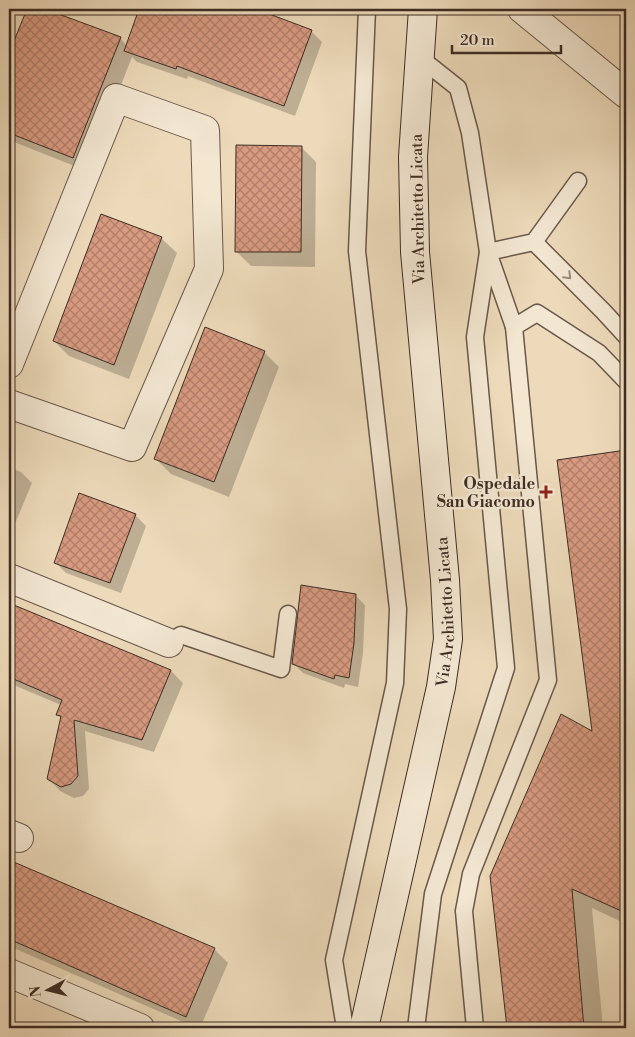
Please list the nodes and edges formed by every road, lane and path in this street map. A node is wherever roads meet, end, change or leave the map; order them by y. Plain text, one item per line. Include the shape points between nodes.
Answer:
1 (367, 9) edge
2 (423, 9) edge
3 (522, 9) edge
4 (419, 57) junction
5 (626, 94) edge
6 (578, 181) dead end
7 (534, 242) junction
8 (488, 252) junction
9 (16, 321) edge
10 (514, 327) junction
11 (626, 336) edge
12 (9, 364) edge
13 (626, 381) edge
14 (9, 404) edge
15 (9, 578) edge
16 (288, 614) dead end
17 (169, 643) joint
18 (9, 973) edge
19 (140, 1028) edge
20 (345, 1028) edge
21 (364, 1028) edge
22 (416, 1028) edge
23 (475, 1028) edge

1 - 20 lane via 357,251 398,609 395,684 334,960
2 - 4 street, Via Architetto Licata
3 - 5 street
4 - 8 lane via 458,88 470,133
4 - 21 street, Via Architetto Licata via 413,157 415,252 448,639 441,687
6 - 7 lane
7 - 8 lane
7 -> 11 lane
8 - 10 lane
8 - 22 lane via 475,337 506,668 433,894
9 - 12 street
9 - 14 street via 116,98 204,130 209,269 132,447
10 - 13 lane via 537,313 598,352
10 - 23 lane via 548,680 471,874 464,911
15 - 17 street
16 - 17 lane via 281,669 181,635
18 - 19 street

